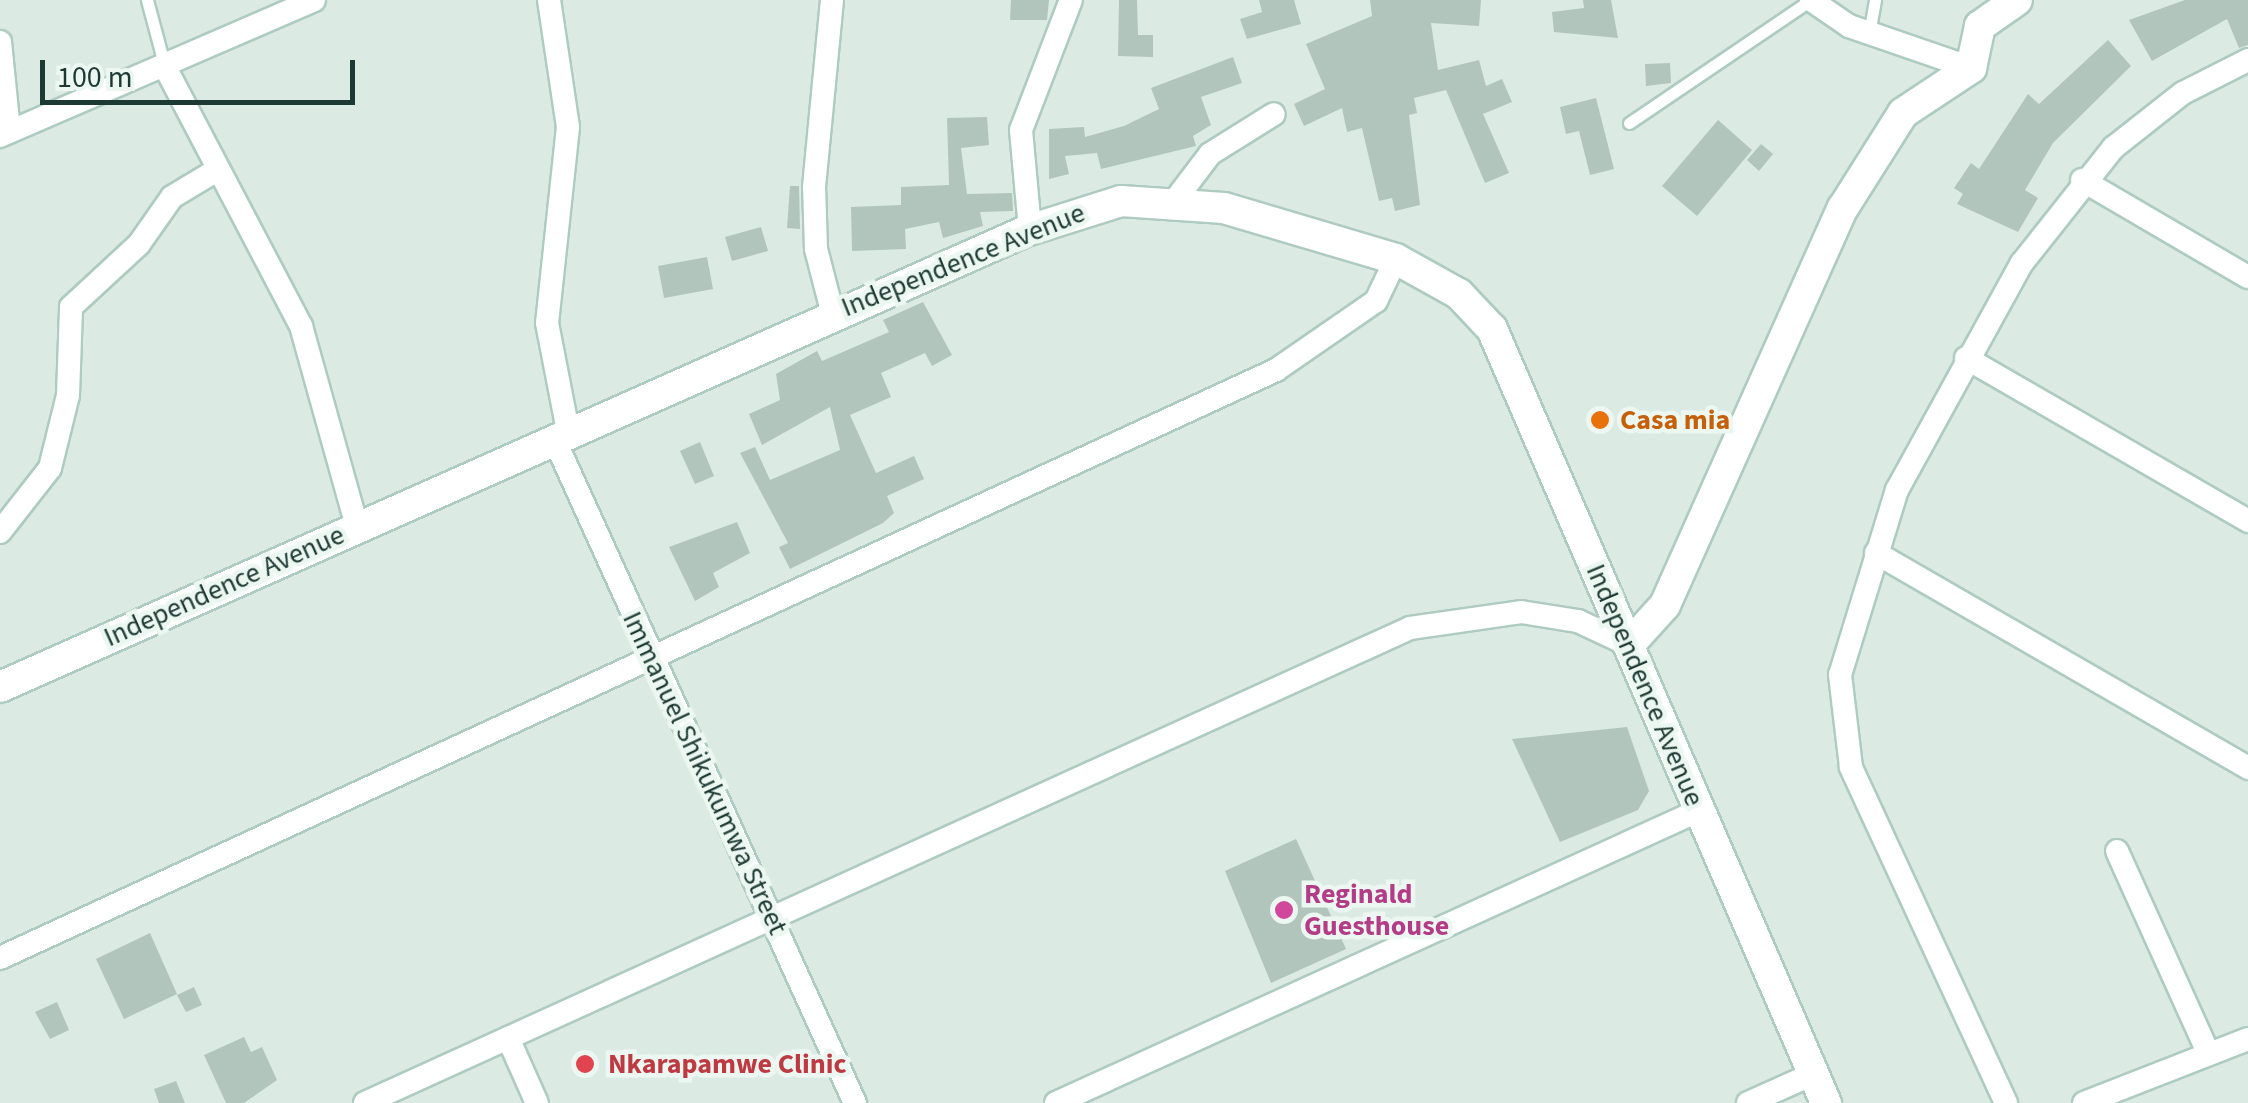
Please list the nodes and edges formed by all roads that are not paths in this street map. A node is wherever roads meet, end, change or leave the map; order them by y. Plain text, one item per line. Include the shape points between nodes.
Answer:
1 (147, 0) edge
2 (314, 0) edge
3 (549, 0) edge
4 (832, 0) edge
5 (1071, 0) edge
6 (1811, 0) edge
7 (1875, 0) edge
8 (2016, 0) edge
9 (1869, 34) junction
10 (0, 42) edge
11 (2248, 60) edge
12 (165, 67) junction
13 (1970, 68) junction
14 (1274, 114) dead end
15 (1629, 122) dead end
16 (4, 134) edge
17 (217, 170) junction
18 (2082, 180) junction
19 (1176, 199) junction
20 (1030, 229) junction
21 (1396, 259) junction
22 (2248, 277) edge
23 (832, 312) junction
24 (1966, 358) junction
25 (562, 436) junction
26 (2248, 521) edge
27 (357, 527) junction
28 (0, 532) edge
29 (1876, 553) junction
30 (1629, 645) junction
31 (646, 653) junction
32 (0, 687) edge
33 (2248, 768) edge
34 (1698, 811) junction
35 (2117, 851) dead end
36 (774, 920) junction
37 (0, 958) edge
38 (508, 1038) junction
39 (2248, 1039) edge
40 (2208, 1053) junction
41 (1814, 1074) junction
42 (365, 1103) edge
43 (537, 1103) edge
44 (856, 1103) edge
45 (1056, 1103) edge
46 (1748, 1103) edge
47 (1826, 1103) edge
48 (2006, 1103) edge
49 (2084, 1103) edge

1 - 12 lane
2 - 12 street
3 - 25 street, Immanuel Shikukumwa Street via 568,127 547,323
4 - 23 street via 814,187 816,249
5 - 20 street via 1021,130
6 - 9 street
6 - 15 lane
7 - 9 lane
8 - 13 street via 1980,26
9 - 13 street
10 - 16 street
11 - 18 street via 2149,117
12 - 16 street
12 - 17 street
13 - 30 street via 1903,113 1843,208 1665,606
14 - 19 street via 1210,154
17 - 27 street via 301,326
17 - 28 street via 172,197 139,244 70,307 68,395 50,468
18 - 22 street
18 - 24 street
19 - 20 street, Independence Avenue via 1121,201
19 - 21 street, Independence Avenue
20 - 23 street, Independence Avenue
21 - 30 street, Independence Avenue via 1459,294 1492,329
21 - 31 street via 1376,302 1276,370
23 - 25 street, Independence Avenue
24 - 26 street
24 - 29 street via 1897,490
25 - 27 street, Independence Avenue
25 - 31 street, Immanuel Shikukumwa Street
27 - 32 street, Independence Avenue
29 - 33 street
29 - 48 street via 1840,676 1842,738
30 - 34 street, Independence Avenue
30 - 36 street via 1578,621 1520,612 1410,628
31 - 36 street, Immanuel Shikukumwa Street
31 - 37 street
34 - 41 street, Independence Avenue
34 - 45 street
35 - 40 street
36 - 38 street
36 - 44 street, Immanuel Shikukumwa Street
38 - 42 street
38 - 43 street
39 - 40 street
40 - 49 street
41 - 46 street
41 - 47 street, Independence Avenue

